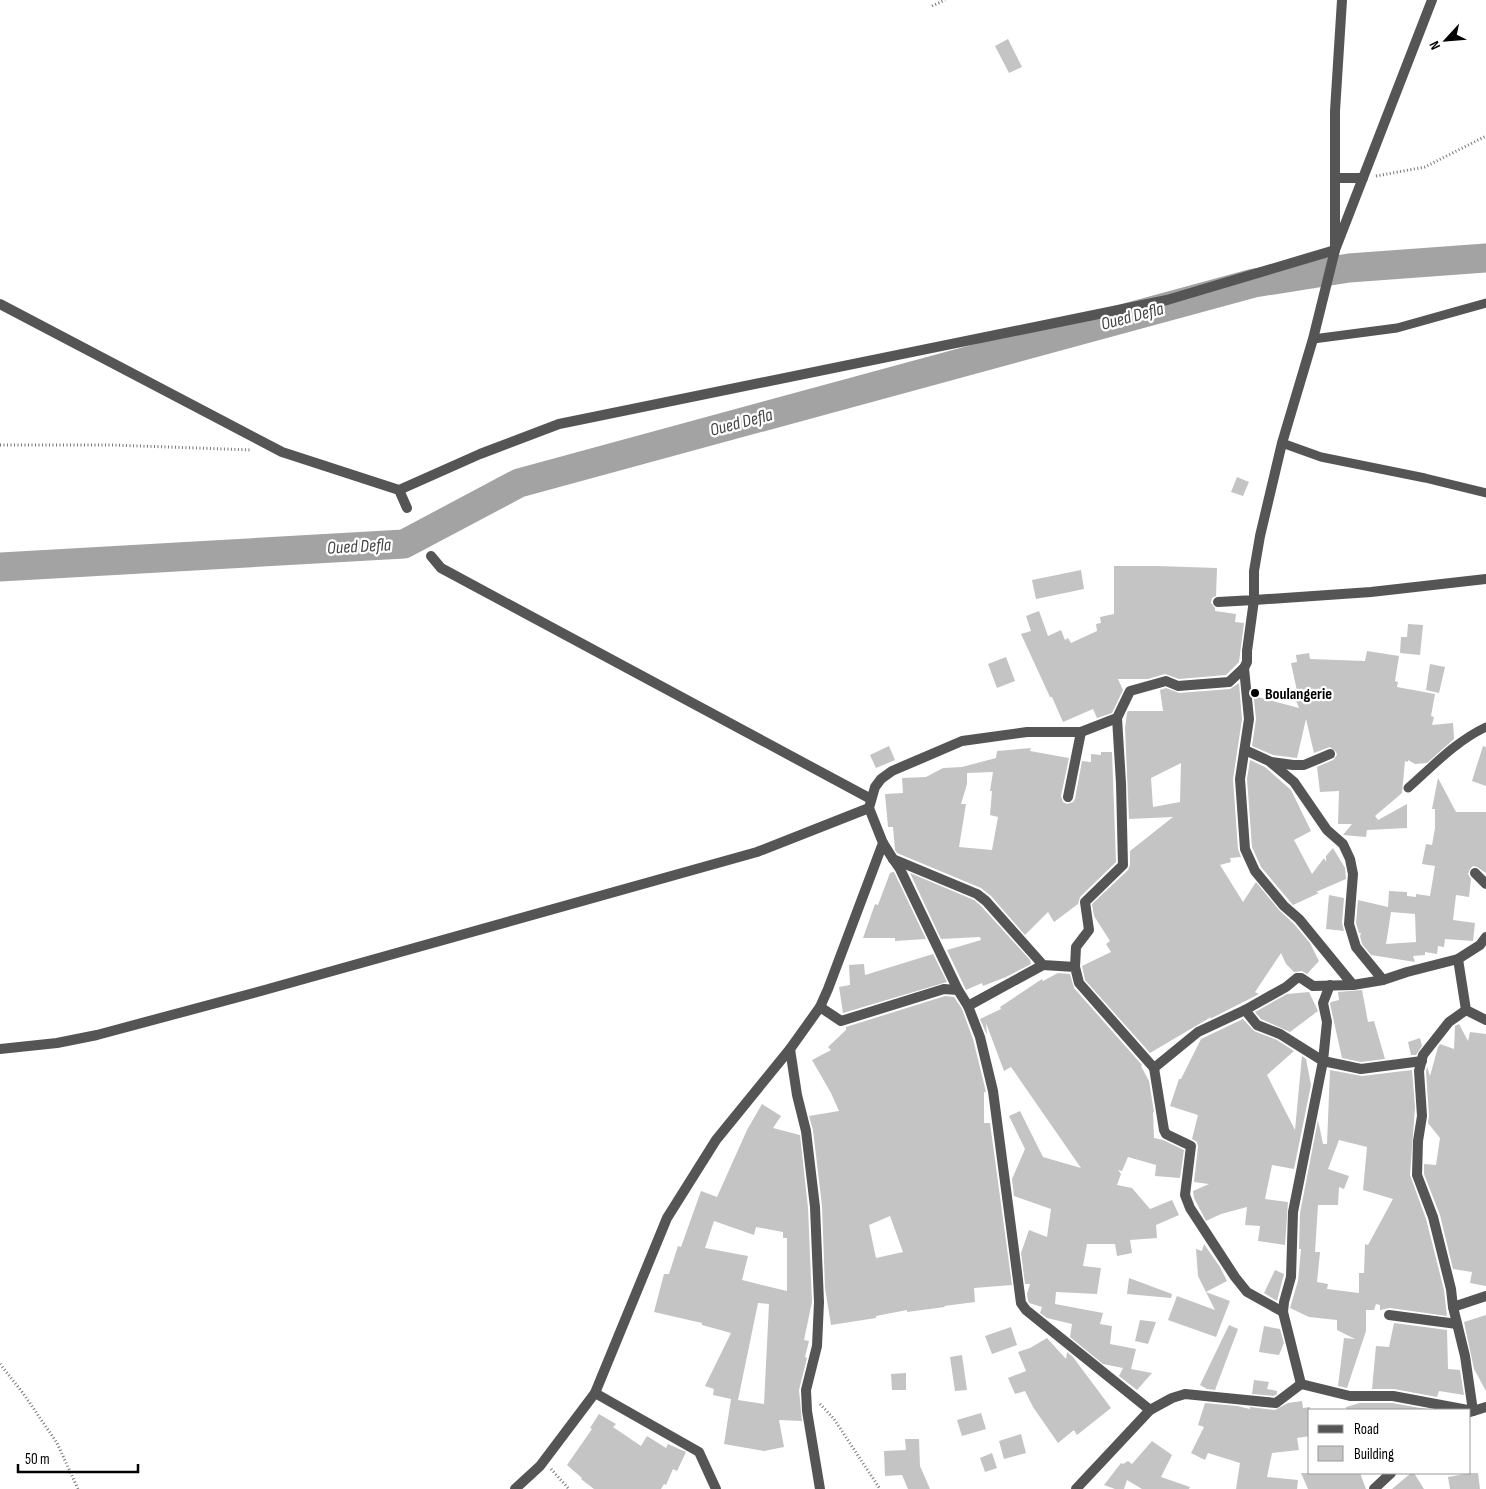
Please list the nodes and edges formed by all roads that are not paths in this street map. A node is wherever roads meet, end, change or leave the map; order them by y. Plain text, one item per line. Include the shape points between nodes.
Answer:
1 (1342, 0) edge
2 (1432, 0) edge
3 (1335, 178) junction
4 (1363, 178) junction
5 (1335, 250) junction
6 (1486, 303) edge
7 (0, 304) edge
8 (1314, 334) junction
9 (1282, 443) junction
10 (399, 490) junction
11 (1486, 493) edge
12 (407, 508) dead end
13 (431, 556) dead end
14 (1486, 579) edge
15 (1254, 600) junction
16 (1218, 602) dead end
17 (1244, 668) junction
18 (1117, 718) junction
19 (1486, 728) edge
20 (1081, 732) junction
21 (1245, 750) junction
22 (1330, 754) dead end
23 (1269, 762) junction
24 (1408, 788) dead end
25 (1068, 797) dead end
26 (870, 803) junction
27 (883, 843) junction
28 (893, 859) junction
29 (1475, 873) dead end
30 (1486, 884) edge
31 (1486, 937) edge
32 (1458, 959) junction
33 (1043, 965) junction
34 (1075, 967) junction
35 (1383, 980) junction
36 (1330, 985) junction
37 (1353, 985) junction
38 (958, 990) junction
39 (968, 1006) junction
40 (820, 1007) junction
41 (1245, 1010) junction
42 (1466, 1010) junction
43 (1486, 1020) edge
44 (0, 1049) edge
45 (790, 1049) junction
46 (1323, 1061) junction
47 (1422, 1061) junction
48 (1154, 1068) junction
49 (1486, 1296) edge
50 (1453, 1307) junction
51 (1283, 1312) junction
52 (1389, 1315) dead end
53 (1457, 1324) junction
54 (1301, 1384) junction
55 (595, 1393) junction
56 (1486, 1407) edge
57 (1461, 1409) edge
58 (1150, 1410) junction
59 (1472, 1411) edge
60 (1391, 1474) edge
61 (515, 1489) edge
62 (716, 1489) edge
63 (820, 1489) edge
64 (1076, 1489) edge
65 (1374, 1489) edge

1 - 3 street via 1335,112
2 - 4 street
3 - 4 street
3 - 5 street
4 - 5 street
5 - 8 street
5 - 10 street via 1167,300 559,424 488,450
6 - 8 lane via 1397,328
7 - 10 street via 282,452
8 - 9 street
9 - 11 lane via 1321,457
9 - 15 street via 1260,536 1254,571
10 - 12 street
13 - 26 street via 441,568
14 - 15 street via 1362,593
15 - 16 street
15 - 17 street
17 - 18 street via 1229,682 1178,686 1166,681 1130,691
17 - 21 street via 1249,718
18 - 20 street
18 - 34 street via 1124,865 1085,902 1089,930 1076,946
19 - 24 lane via 1455,746
20 - 25 street
20 - 26 street via 1028,732 962,741 892,771 875,787
21 - 23 street
21 - 37 street via 1240,779 1245,849 1255,871
22 - 23 street via 1304,765
23 - 35 street via 1294,782 1327,830 1343,844 1352,874 1349,924 1356,947
26 - 27 street
26 - 44 street via 756,852 97,1035
27 - 28 street
27 - 40 street
28 - 33 street via 977,894
28 - 38 street
29 - 30 street
31 - 32 street via 1480,945
32 - 35 street
32 - 42 street
33 - 34 street
33 - 39 street
34 - 48 street via 1079,983
35 - 37 street
36 - 37 street
36 - 41 street via 1313,986 1297,978
36 - 46 street via 1323,1002 1327,1022
38 - 39 street
38 - 40 street via 944,989 841,1021
39 - 58 street via 994,1091 1021,1303
40 - 45 street
41 - 46 street via 1257,1025 1280,1034
41 - 48 street via 1198,1032
42 - 43 street
42 - 47 street via 1449,1022 1423,1055
45 - 55 street via 716,1140 667,1218
45 - 63 street via 806,1131 815,1207 818,1346 806,1390
46 - 47 street via 1361,1069
46 - 51 street via 1293,1212 1291,1278
47 - 50 street via 1419,1071 1422,1116 1417,1175 1433,1217
48 - 51 street via 1164,1130 1191,1146 1185,1195 1190,1208 1247,1292
49 - 50 street
50 - 53 street
51 - 54 street
52 - 53 street
53 - 59 street
54 - 57 street via 1350,1396 1393,1396
54 - 58 street via 1276,1404 1185,1394
55 - 61 street via 544,1461
55 - 62 street via 699,1452
56 - 59 street
58 - 64 street
60 - 65 street

